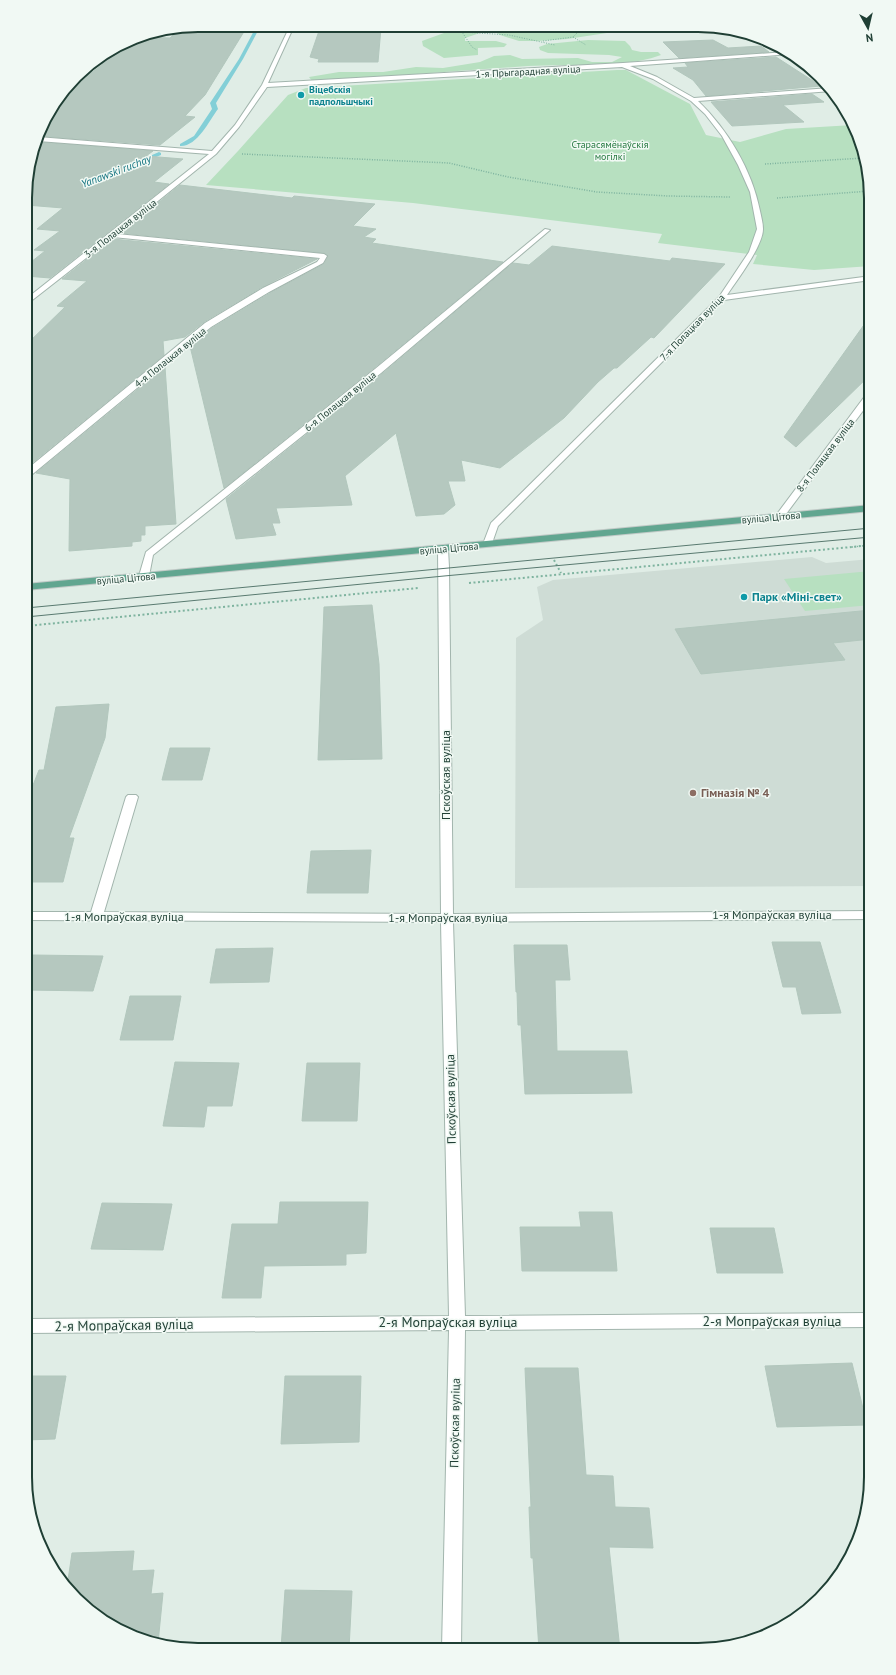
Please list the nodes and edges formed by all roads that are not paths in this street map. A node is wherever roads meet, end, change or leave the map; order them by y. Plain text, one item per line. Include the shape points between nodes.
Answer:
1 (289, 32) edge
2 (780, 54) edge
3 (623, 65) junction
4 (265, 85) junction
5 (824, 90) edge
6 (693, 100) junction
7 (43, 139) edge
8 (214, 154) junction
9 (547, 230) dead end
10 (110, 235) junction
11 (864, 279) edge
12 (32, 298) edge
13 (722, 298) junction
14 (864, 403) edge
15 (32, 470) edge
16 (864, 509) edge
17 (780, 516) junction
18 (488, 544) junction
19 (443, 549) junction
20 (144, 576) junction
21 (32, 586) edge
22 (132, 797) dead end
23 (864, 915) edge
24 (32, 916) edge
25 (96, 917) junction
26 (447, 918) junction
27 (864, 1320) edge
28 (457, 1322) junction
29 (32, 1326) edge
30 (452, 1643) edge

1 - 4 street, 3-я Полацкая вуліца
2 - 3 street, 1-я Прыгарадная вуліца
3 - 4 street, 1-я Прыгарадная вуліца
3 - 6 street, 7-я Полацкая вуліца via 655,78
4 - 8 street, 3-я Полацкая вуліца
5 - 6 street
6 - 13 street, 7-я Полацкая вуліца via 725,136 741,165 754,198 760,229 752,252
7 - 8 street
8 - 10 street, 3-я Полацкая вуліца
9 - 20 street, 6-я Полацкая вуліца via 378,371 149,554
10 - 12 street, 3-я Полацкая вуліца
10 - 15 street, 4-я Полацкая вуліца via 324,256 320,263 266,290 208,325
11 - 13 street
13 - 18 street, 7-я Полацкая вуліца via 494,525
14 - 17 street, 8-я Полацкая вуліца
16 - 17 main road, вуліца Цітова
17 - 18 main road, вуліца Цітова
18 - 19 main road, вуліца Цітова
19 - 20 main road, вуліца Цітова
19 - 26 street, Пскоўская вуліца
20 - 21 main road, вуліца Цітова
22 - 25 street
23 - 26 street, 1-я Мопраўская вуліца
24 - 25 street, 1-я Мопраўская вуліца
25 - 26 street, 1-я Мопраўская вуліца
26 - 28 street, Пскоўская вуліца
27 - 28 street, 2-я Мопраўская вуліца
28 - 29 street, 2-я Мопраўская вуліца
28 - 30 street, Пскоўская вуліца

